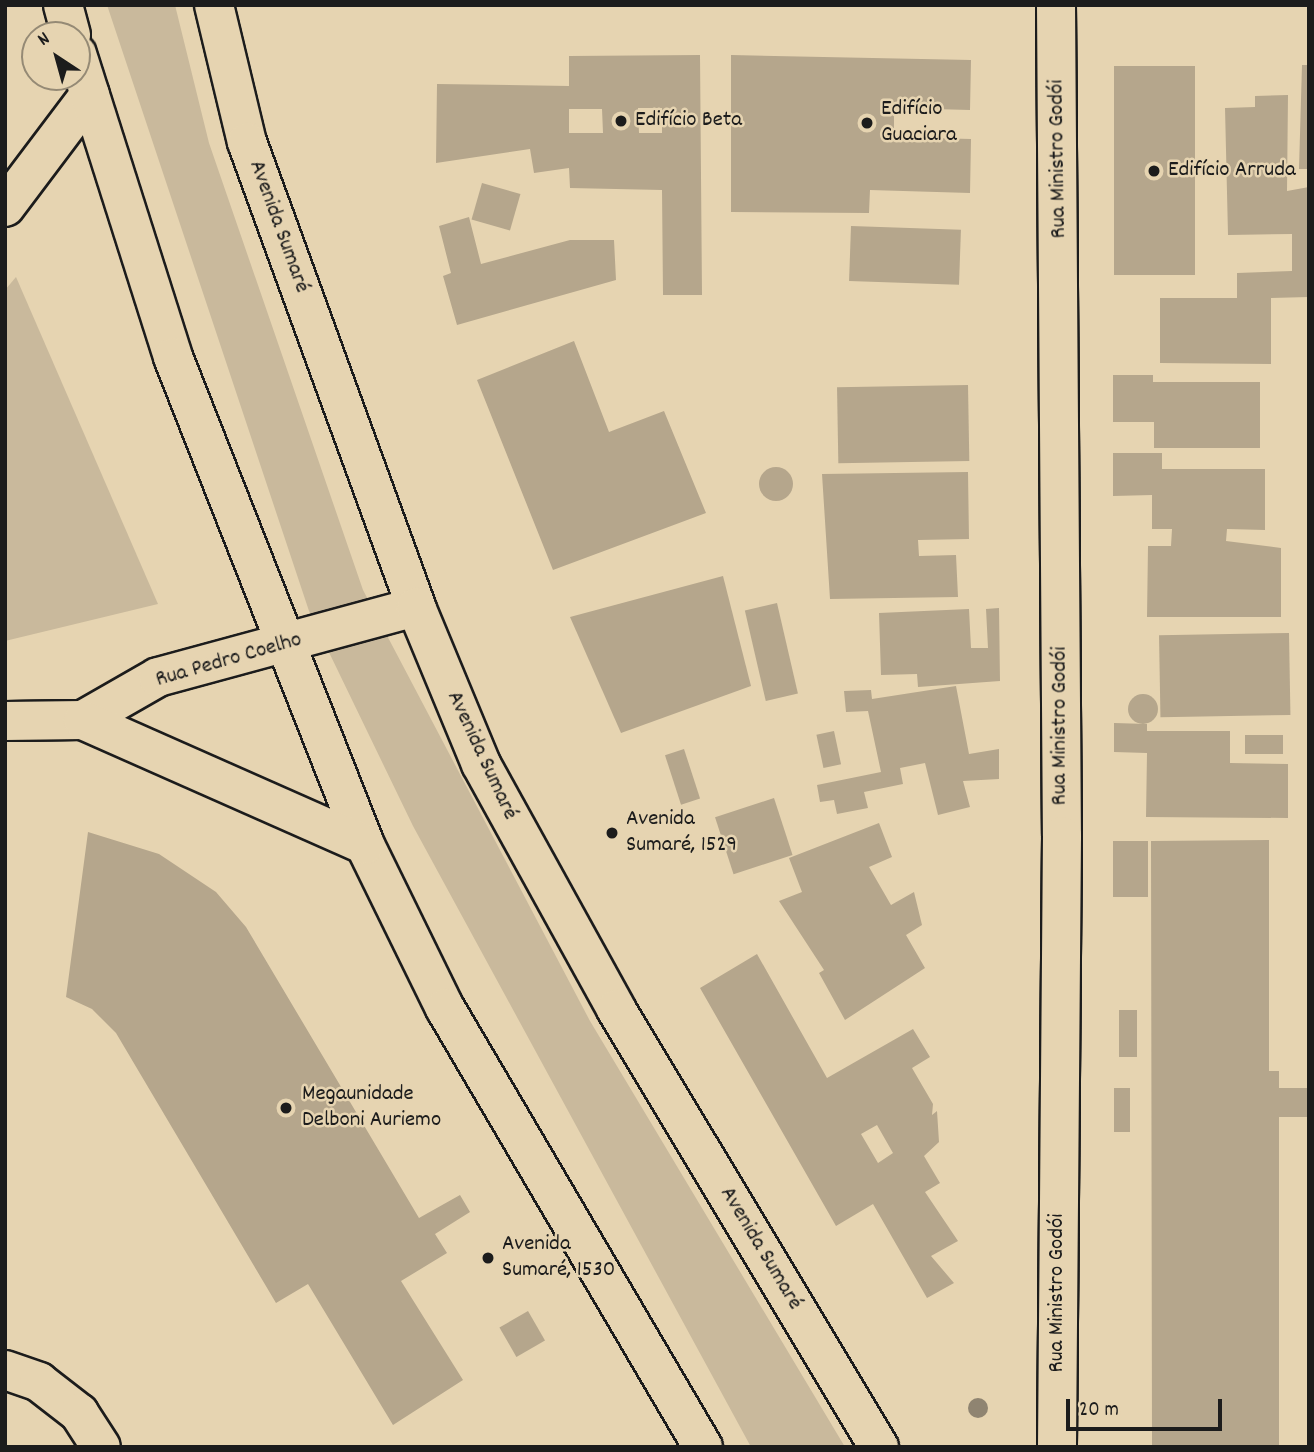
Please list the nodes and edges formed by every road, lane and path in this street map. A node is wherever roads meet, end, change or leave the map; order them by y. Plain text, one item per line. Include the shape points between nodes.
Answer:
1 (214, 5) edge
2 (1056, 5) edge
3 (89, 91) edge
4 (90, 94) junction
5 (5, 206) edge
6 (415, 607) junction
7 (285, 643) junction
8 (83, 720) junction
9 (5, 721) edge
10 (365, 845) junction
11 (5, 1370) edge
12 (101, 1447) edge
13 (704, 1447) edge
14 (879, 1447) edge
15 (1057, 1447) edge

1 - 6 main road, Avenida Sumaré via 247,142
2 - 15 main road, Rua Ministro Godói via 1062,836
3 - 4 main road
4 - 5 main road
4 - 7 main road via 173,357
6 - 7 main road, Rua Pedro Coelho
6 - 14 main road, Avenida Sumaré via 481,765 537,868
7 - 8 main road, Rua Pedro Coelho via 158,677
7 - 10 main road
8 - 9 main road, Rua Pedro Coelho
8 - 10 main road
10 - 13 main road via 445,1008
11 - 12 main road via 39,1381 79,1413

